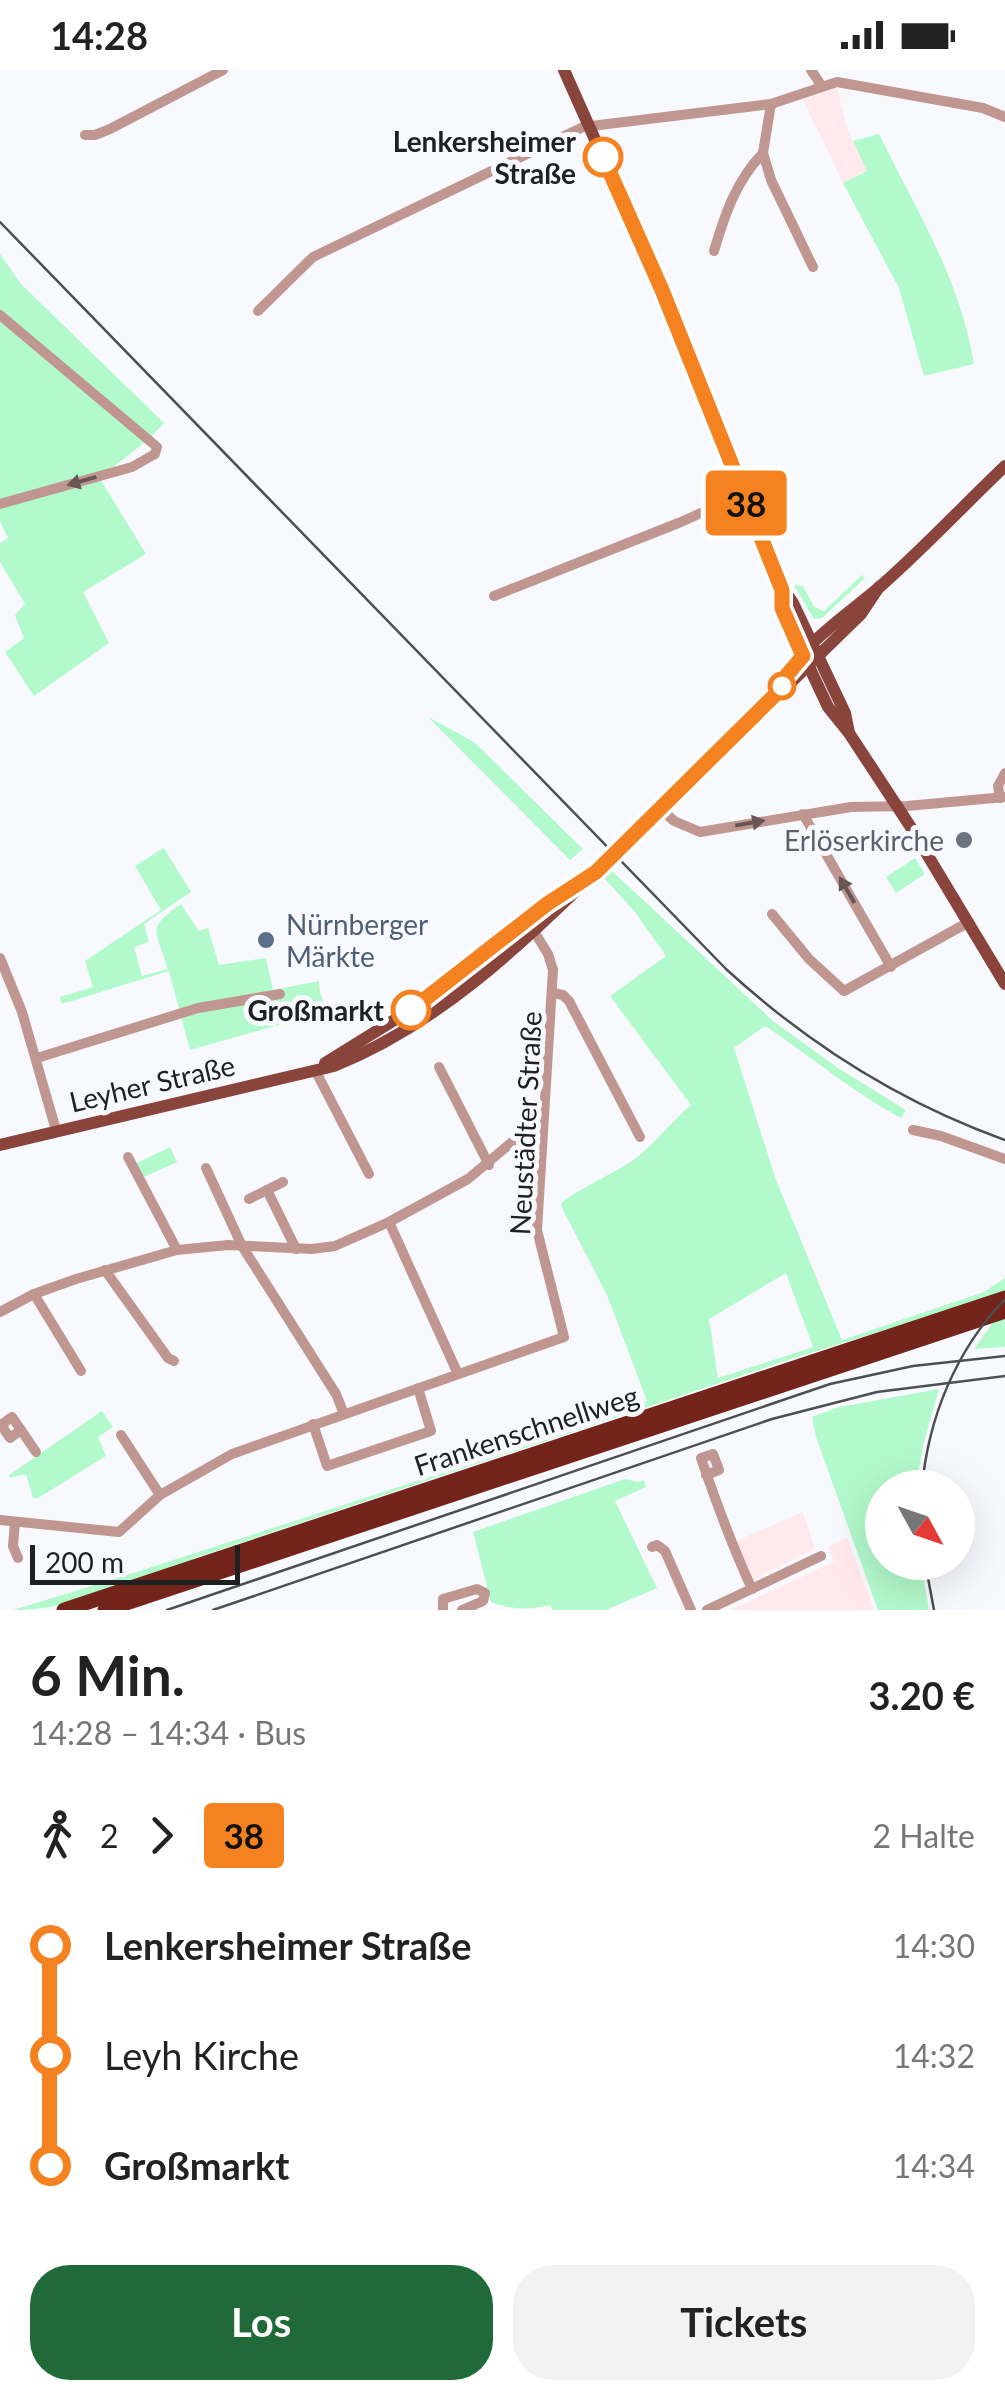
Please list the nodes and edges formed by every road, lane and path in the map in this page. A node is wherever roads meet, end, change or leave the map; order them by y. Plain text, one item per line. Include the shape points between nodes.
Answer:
1 (224, 70) edge
2 (564, 70) edge
3 (811, 70) edge
4 (858, 70) edge
5 (850, 82) junction
6 (822, 85) junction
7 (771, 104) junction
8 (1004, 115) edge
9 (588, 125) junction
10 (85, 134) dead end
11 (762, 153) junction
12 (714, 252) dead end
13 (812, 267) dead end
14 (258, 310) dead end
15 (0, 315) edge
16 (1005, 466) edge
17 (742, 494) junction
18 (0, 504) edge
19 (494, 596) dead end
20 (810, 656) junction
21 (1005, 773) edge
22 (1002, 797) edge
23 (896, 805) junction
24 (660, 808) junction
25 (803, 814) junction
26 (616, 853) dead end
27 (600, 868) dead end
28 (772, 914) dead end
29 (969, 922) junction
30 (530, 926) junction
31 (0, 958) edge
32 (891, 967) junction
33 (1005, 984) edge
34 (553, 993) junction
35 (280, 994) dead end
36 (36, 1058) junction
37 (438, 1068) dead end
38 (315, 1070) junction
39 (542, 1117) junction
40 (56, 1130) junction
41 (913, 1130) dead end
42 (640, 1137) dead end
43 (0, 1146) edge
44 (128, 1156) dead end
45 (1005, 1159) edge
46 (489, 1165) junction
47 (206, 1168) dead end
48 (368, 1174) dead end
49 (283, 1182) dead end
50 (267, 1190) junction
51 (249, 1199) dead end
52 (389, 1222) junction
53 (242, 1246) junction
54 (296, 1249) junction
55 (177, 1250) junction
56 (105, 1270) junction
57 (34, 1294) junction
58 (1005, 1298) edge
59 (1005, 1311) edge
60 (0, 1312) edge
61 (174, 1361) dead end
62 (81, 1371) dead end
63 (458, 1374) junction
64 (418, 1388) junction
65 (344, 1414) junction
66 (0, 1424) edge
67 (314, 1424) junction
68 (121, 1435) dead end
69 (36, 1452) dead end
70 (706, 1474) dead end
71 (160, 1495) junction
72 (0, 1520) edge
73 (14, 1522) junction
74 (652, 1547) dead end
75 (820, 1556) dead end
76 (18, 1558) dead end
77 (752, 1589) junction
78 (64, 1610) edge
79 (105, 1610) edge
80 (442, 1610) edge
81 (462, 1610) edge
82 (691, 1610) edge
83 (706, 1610) edge

1 - 10 street via 110,129
2 - 9 main road
3 - 6 street
4 - 5 street
5 - 6 street
5 - 8 street
6 - 7 street
7 - 9 street
7 - 11 street
9 - 14 street via 329,248
9 - 17 main road
11 - 12 street via 732,199
11 - 13 street
15 -> 18 street via 156,447 132,468
16 - 20 main road via 879,587 861,614
17 - 19 street
17 - 20 main road
20 - 23 main road
20 - 24 main road
21 - 22 street via 998,786
22 - 23 street
23 - 25 street
23 - 29 main road
24 -> 25 street via 700,832
24 - 26 main road
32 -> 25 street
27 - 30 main road, Leyher Straße
28 - 32 street via 840,990
29 - 32 street
29 - 33 main road
30 - 34 street, Neustädter Straße via 551,961
30 - 38 main road, Leyher Straße
31 - 36 street
34 - 39 street, Neustädter Straße
34 - 42 street, Neustädter Straße via 569,1001
35 - 36 street via 182,1012
36 - 40 street
37 - 46 street
38 - 40 main road, Leyher Straße
38 - 48 street
39 - 46 street
39 - 63 street, Neustädter Straße via 537,1230 564,1337
40 - 43 main road, Leyher Straße
41 - 45 street
44 - 55 street
46 - 52 street
47 - 53 street
49 - 50 street
50 - 51 street
50 - 54 street
52 - 54 street via 335,1246
52 - 63 street
53 - 54 street
53 - 55 street
53 - 65 street
55 - 56 street
56 - 57 street
56 - 61 street
57 - 60 street
57 - 62 street
58 - 78 highway, Frankenschnellweg
59 - 79 highway, Frankenschnellweg
63 - 64 street, Neustädter Straße
64 - 65 street, Neustädter Straße
64 - 67 street via 431,1432 327,1466
65 - 67 street, Neustädter Straße
66 - 69 street via 10,1438 21,1430
67 - 71 street, Neustädter Straße via 231,1455
68 - 71 street
70 - 77 street
71 - 73 street, Neustädter Straße via 119,1532
72 - 73 street
73 - 76 street
74 - 82 street via 665,1551
75 - 77 street
77 - 83 street
80 - 81 street via 443,1599 477,1588 486,1593 484,1602

